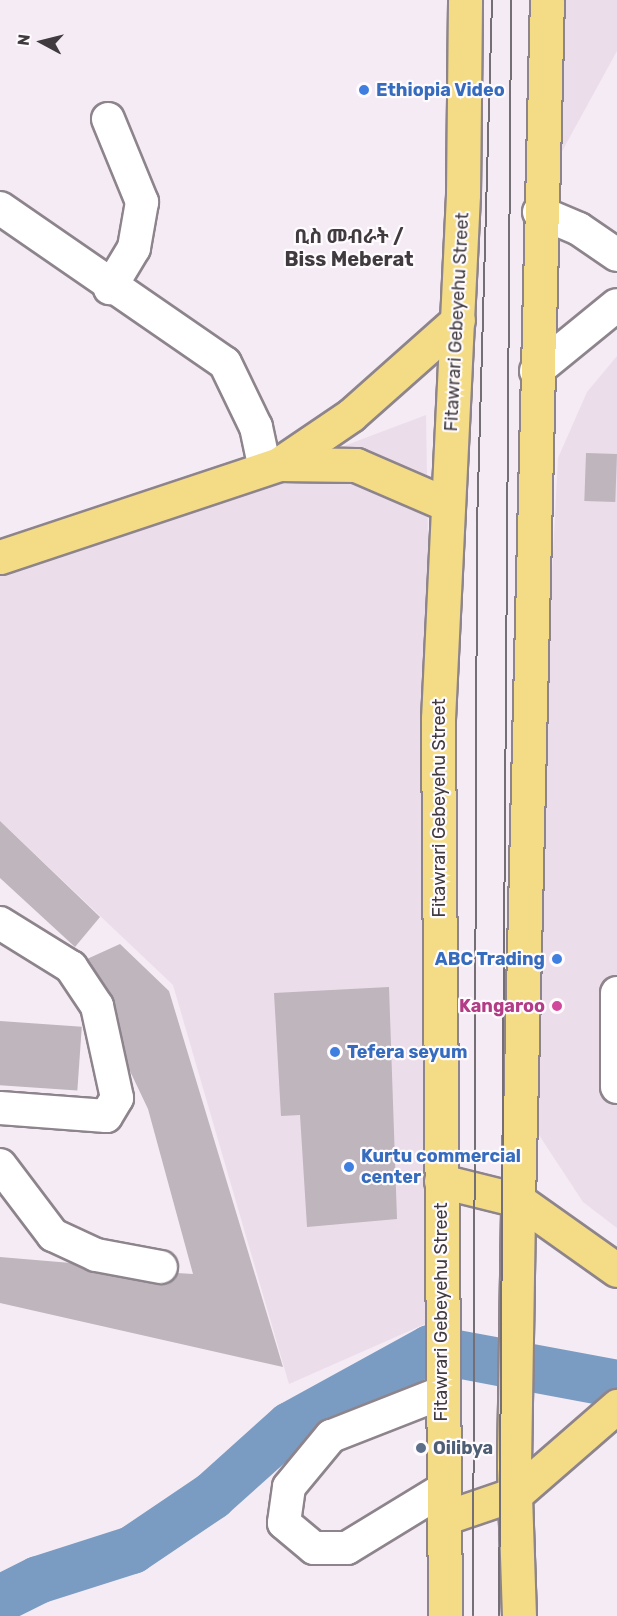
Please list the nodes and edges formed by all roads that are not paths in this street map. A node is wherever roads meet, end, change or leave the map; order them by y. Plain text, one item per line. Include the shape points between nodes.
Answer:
1 (465, 0) edge
2 (547, 1) edge
3 (108, 119) dead end
4 (0, 208) edge
5 (539, 212) junction
6 (617, 255) edge
7 (111, 288) junction
8 (617, 305) edge
9 (458, 320) junction
10 (536, 371) junction
11 (272, 467) junction
12 (446, 504) junction
13 (0, 557) edge
14 (0, 923) edge
15 (617, 993) edge
16 (617, 1087) edge
17 (0, 1108) edge
18 (0, 1165) edge
19 (441, 1181) junction
20 (518, 1200) junction
21 (161, 1267) dead end
22 (617, 1270) edge
23 (441, 1385) junction
24 (617, 1406) edge
25 (517, 1493) junction
26 (443, 1504) junction
27 (445, 1616) edge
28 (519, 1616) edge

1 - 9 main road, Fitawrari Gebeyehu Street
2 - 5 main road
3 - 7 street via 142,202 134,248
4 - 7 street
5 - 6 street via 579,229
5 - 10 main road
7 - 11 street via 208,347 225,363
8 - 10 street
9 - 11 main road via 351,415
9 - 12 main road, Fitawrari Gebeyehu Street
10 - 20 main road
11 - 12 main road via 356,465
11 - 13 main road
12 - 19 main road, Fitawrari Gebeyehu Street via 438,719
14 - 17 street via 71,968 97,1006 117,1098 106,1116
15 - 16 street
18 - 21 street via 53,1235 96,1255
19 - 20 main road
19 - 23 main road, Fitawrari Gebeyehu Street
20 - 22 main road
20 - 25 main road
23 - 26 main road, Fitawrari Gebeyehu Street
23 - 26 street via 331,1436 289,1487 284,1523 314,1548 347,1548
24 - 25 main road
25 - 26 main road
25 - 28 main road
26 - 27 main road, Fitawrari Gebeyehu Street

